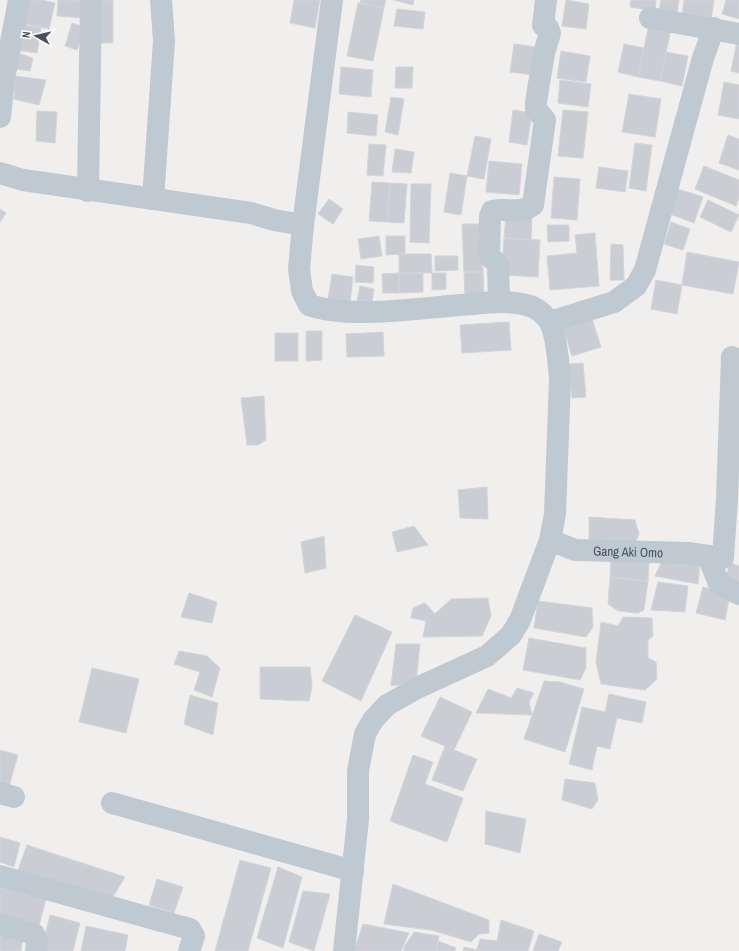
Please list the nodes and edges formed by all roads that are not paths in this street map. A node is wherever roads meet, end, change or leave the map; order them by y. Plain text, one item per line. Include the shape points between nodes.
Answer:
1 (19, 0) edge
2 (91, 0) edge
3 (161, 0) edge
4 (332, 0) edge
5 (546, 0) edge
6 (650, 18) dead end
7 (714, 28) junction
8 (739, 34) edge
9 (0, 117) edge
10 (0, 173) edge
11 (88, 191) junction
12 (153, 199) junction
13 (303, 225) junction
14 (499, 302) junction
15 (550, 322) junction
16 (732, 357) dead end
17 (550, 540) junction
18 (716, 557) junction
19 (739, 594) edge
20 (112, 803) dead end
21 (353, 871) junction
22 (0, 876) edge
23 (0, 924) edge
24 (36, 951) edge
25 (189, 951) edge
26 (344, 951) edge

1 - 9 street via 4,79
2 - 11 street
3 - 12 street via 164,41
4 - 13 street
5 - 14 street via 543,25 550,33 536,102 536,110 544,120 533,205 526,210 498,210 490,216 489,253 498,264
6 - 7 street
7 - 8 street
7 - 15 street via 703,58 645,270 636,286 614,302
10 - 11 street via 22,180
11 - 12 street
12 - 13 street via 251,213
13 - 14 street via 299,269 302,291 309,305 323,310 346,312
14 - 15 street via 531,306
15 - 17 street via 560,380 557,491
16 - 18 street via 727,498
17 - 18 street, Gang Aki Omo via 575,550 688,553
17 - 21 street via 520,620 511,635 487,656 416,688 387,705 373,720 365,734 358,771 358,819
18 - 19 street via 719,584
20 - 21 street
21 - 26 street
22 - 25 street via 190,929 194,936
23 - 24 street via 34,934 37,942

